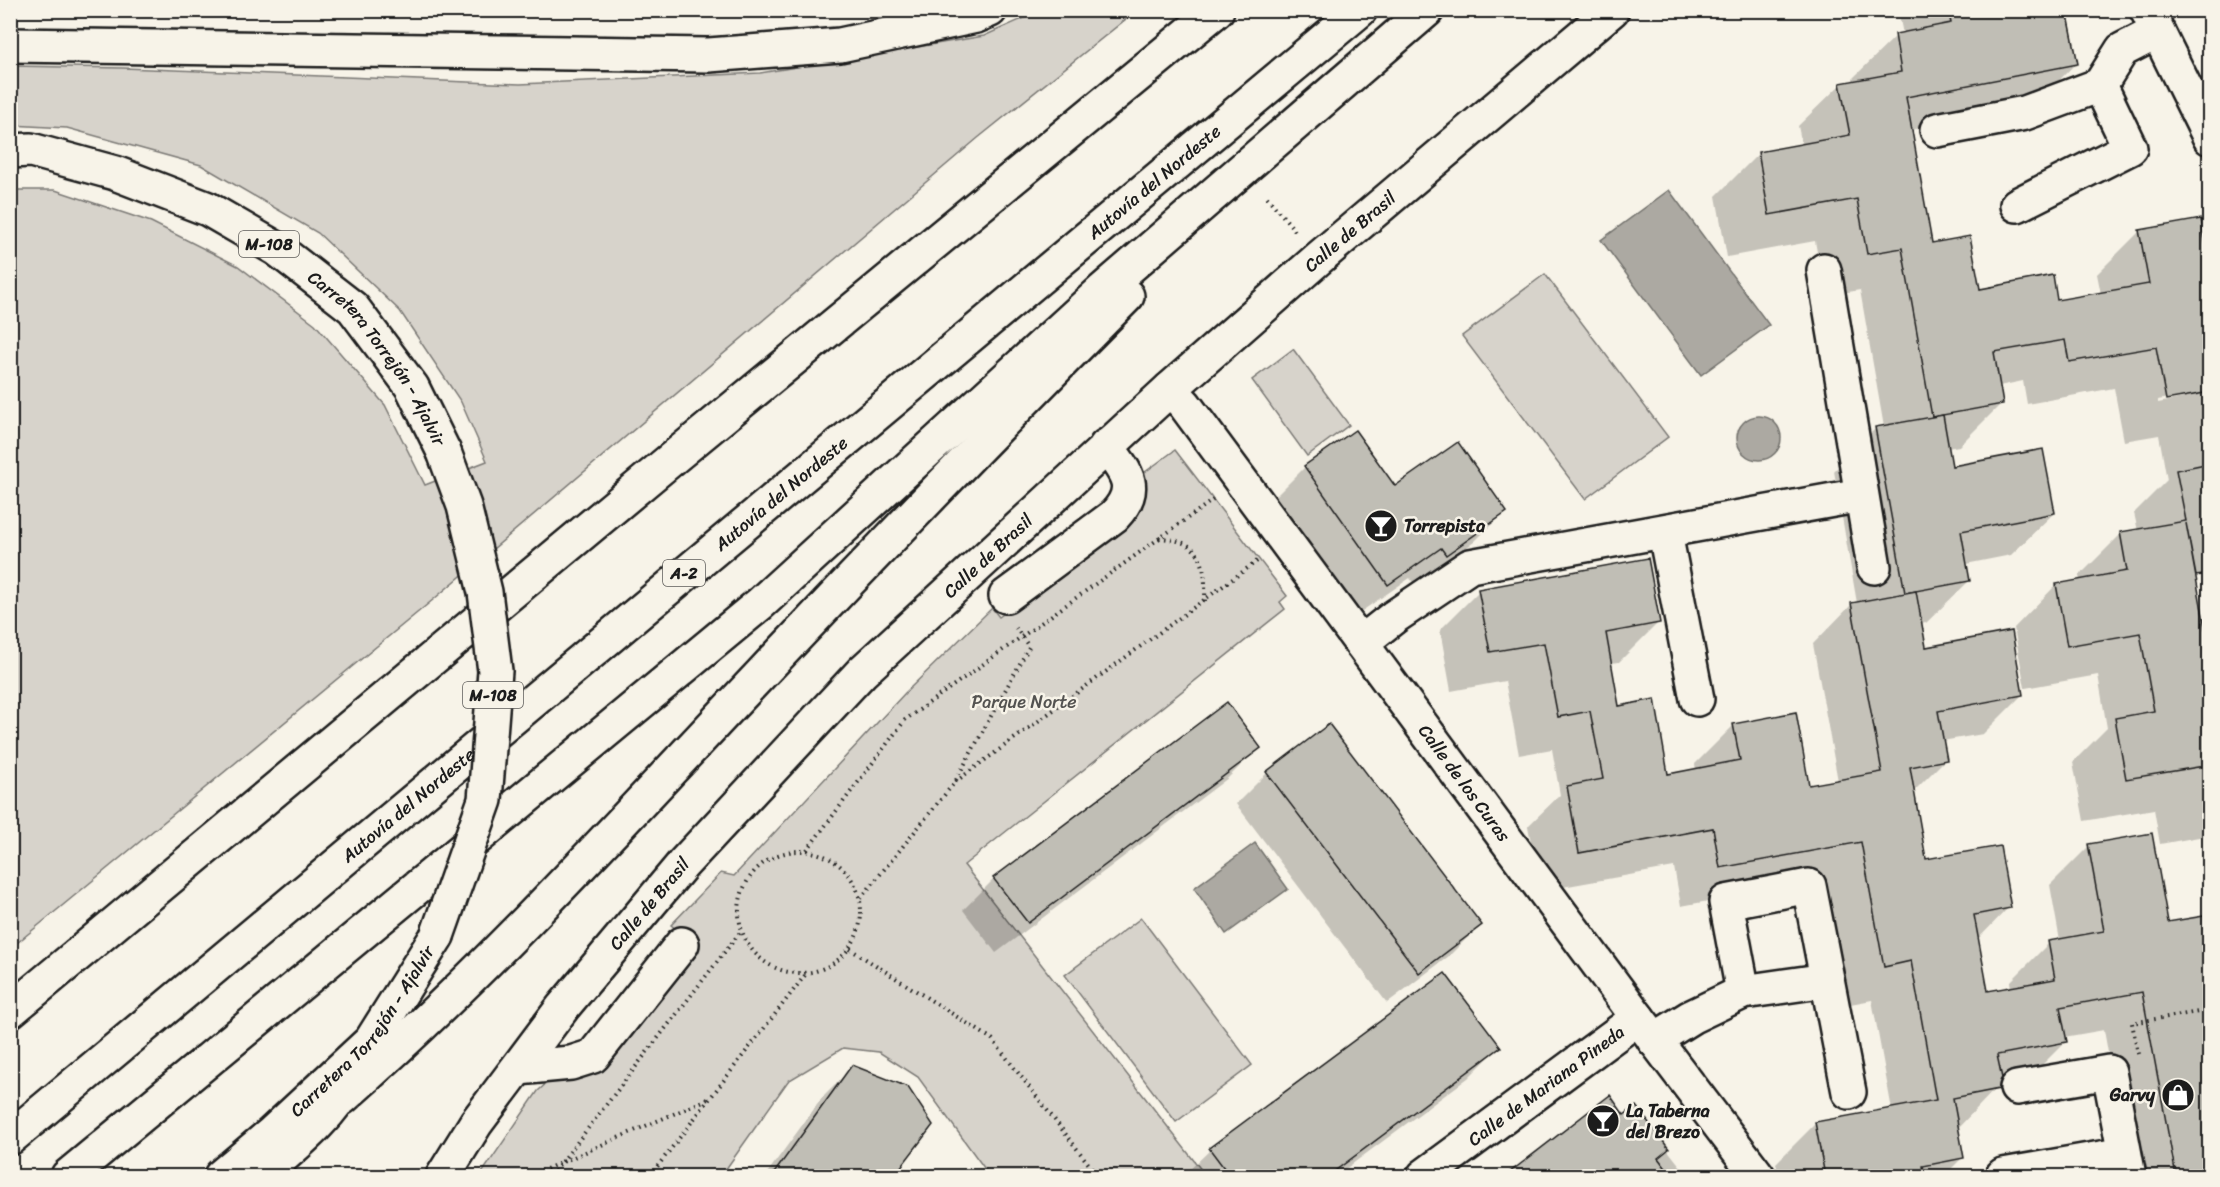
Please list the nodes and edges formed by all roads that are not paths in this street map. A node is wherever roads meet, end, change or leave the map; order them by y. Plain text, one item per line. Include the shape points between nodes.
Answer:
1 (990, 10) edge
2 (1217, 10) edge
3 (1360, 10) edge
4 (1427, 10) edge
5 (1612, 10) edge
6 (2152, 21) edge
7 (10, 45) edge
8 (2100, 85) junction
9 (1304, 120) junction
10 (1937, 130) dead end
11 (2210, 138) edge
12 (10, 151) edge
13 (2017, 205) dead end
14 (1824, 270) dead end
15 (1170, 389) junction
16 (1106, 446) junction
17 (1861, 495) junction
18 (1665, 533) junction
19 (1874, 567) dead end
20 (1010, 612) road end
21 (1361, 644) junction
22 (1697, 699) dead end
23 (682, 944) dead end
24 (1827, 980) junction
25 (1743, 992) junction
26 (10, 1011) edge
27 (1646, 1029) junction
28 (370, 1041) junction
29 (518, 1068) junction
30 (2018, 1088) dead end
31 (1849, 1092) dead end
32 (342, 1098) junction
33 (10, 1138) edge
34 (2126, 1165) edge
35 (1444, 1171) edge
36 (2003, 1175) edge
37 (68, 1176) edge
38 (221, 1176) edge
39 (260, 1176) edge
40 (443, 1176) edge
41 (1758, 1176) edge

1 - 7 main road via 840,45 709,55
2 - 26 main road
3 - 33 main road, Autovía del Nordeste / A-2
4 - 9 main road
5 - 15 main road, Calle de Brasil
6 - 8 main road via 2122,50
6 - 11 main road
8 - 10 main road via 2025,113
8 - 13 main road via 2130,148
9 - 32 main road via 780,655 554,897
9 - 37 main road via 1103,290 761,603
12 - 28 main road, Carretera Torrejón - Ajalvir / M-108, bridge via 31,150 115,173 208,209 277,249 353,308 412,387 444,452 464,506 485,592 495,671 485,800 437,936
14 - 17 main road
15 - 16 main road, Calle de Brasil
15 - 21 main road, Calle de los Curas
16 - 20 main road via 1127,473 1126,504
16 - 29 main road, Calle de Brasil via 854,680 683,864 563,1007
17 - 18 main road
17 - 19 main road
18 - 21 main road via 1470,567
18 - 22 main road
21 - 27 main road, Calle de los Curas
23 - 29 main road via 593,1056 571,1063
24 - 25 main road, Calle de Mariana Pineda
24 - 25 main road via 1809,886 1726,902
24 - 31 main road
25 - 27 main road, Calle de Mariana Pineda via 1687,1019
27 - 35 main road, Calle de Mariana Pineda
27 - 41 main road, Calle de los Curas
28 - 32 main road
28 - 38 main road, Carretera Torrejón - Ajalvir / M-108
29 - 40 main road, Calle de Brasil via 476,1123
30 - 34 main road via 2109,1072
32 - 39 main road
34 - 36 main road

